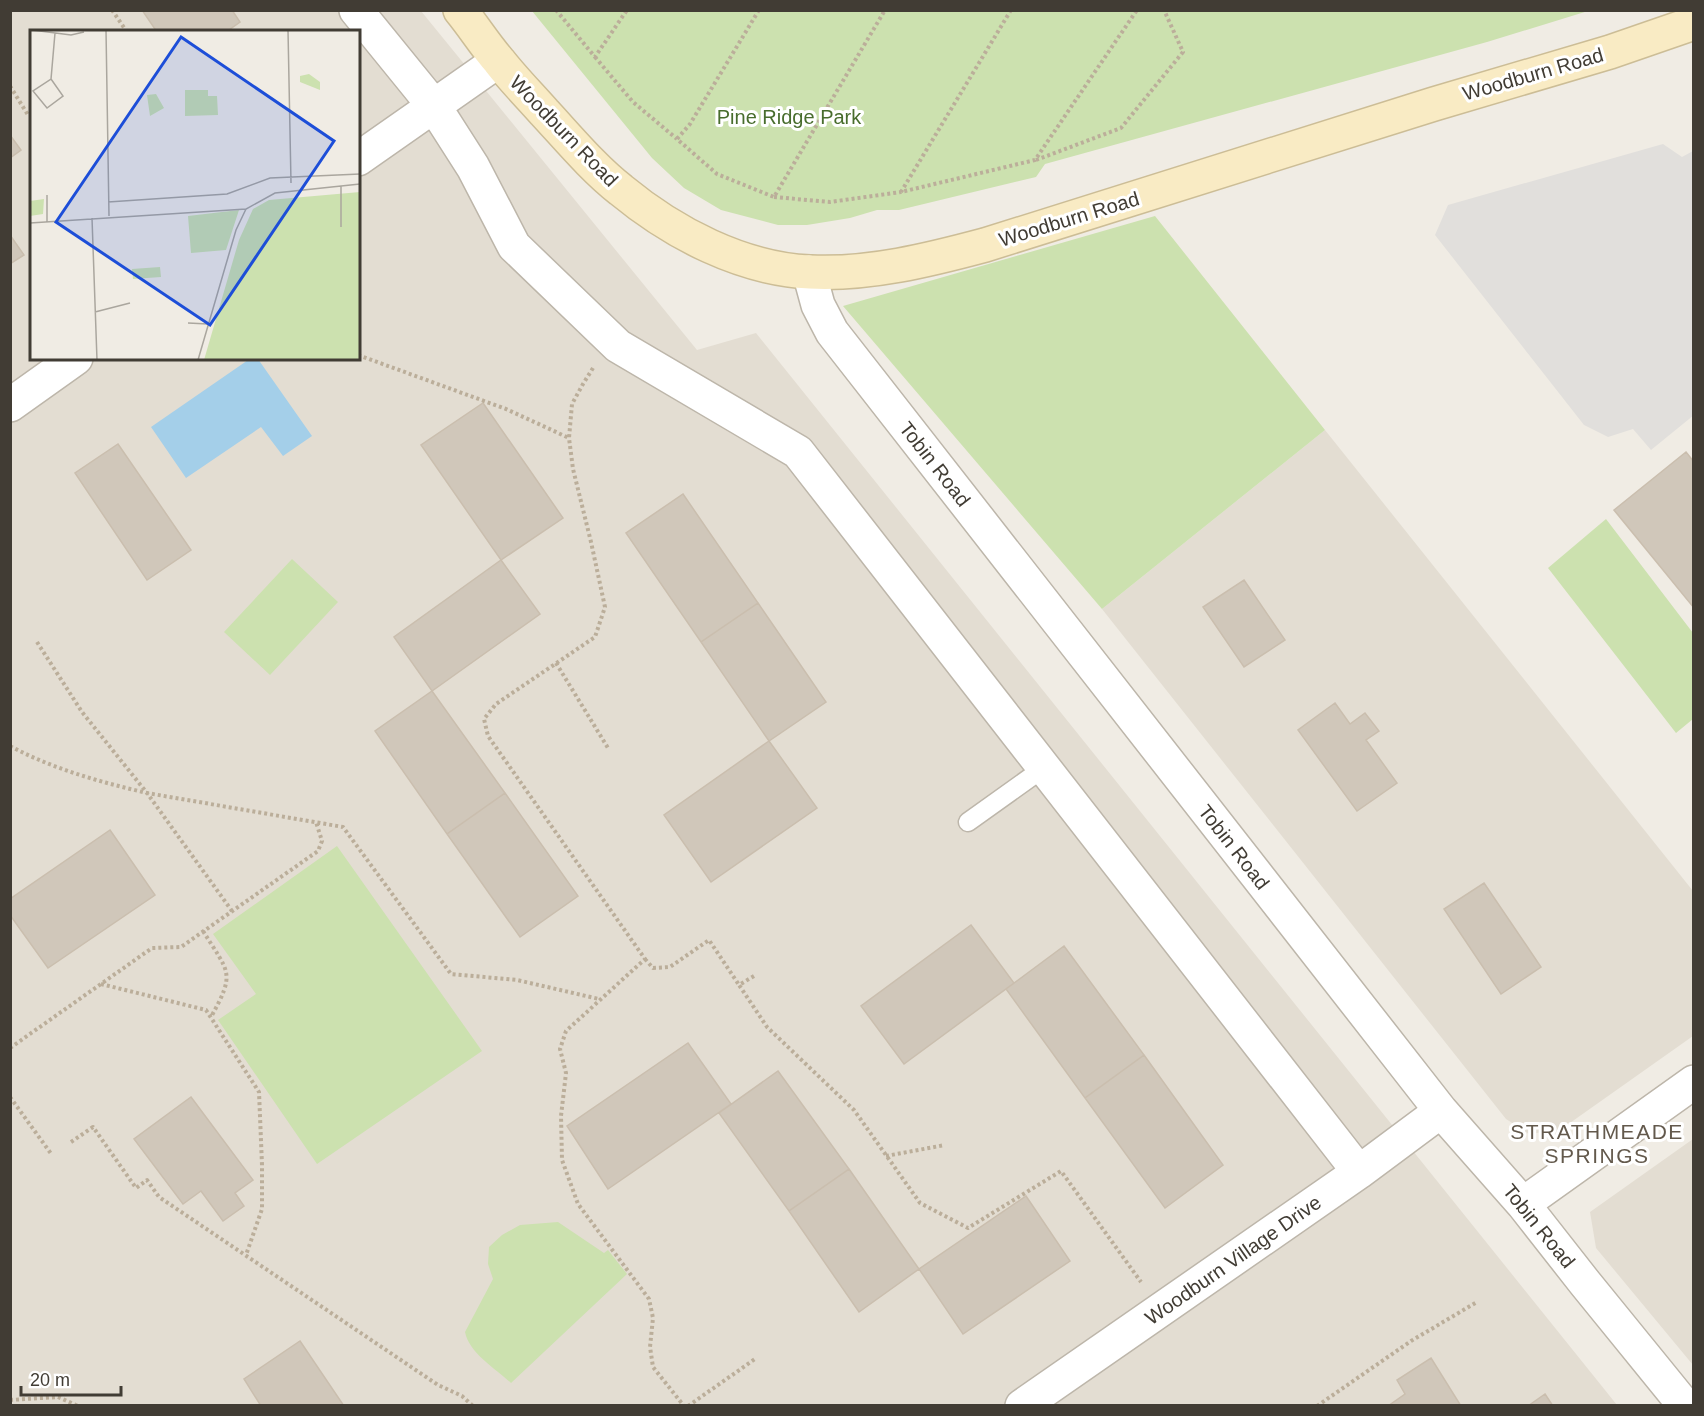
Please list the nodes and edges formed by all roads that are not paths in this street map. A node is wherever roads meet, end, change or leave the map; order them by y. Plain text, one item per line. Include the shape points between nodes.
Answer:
1 (356, 10) edge
2 (460, 10) edge
3 (1694, 22) edge
4 (498, 61) junction
5 (434, 106) junction
6 (360, 158) edge
7 (810, 272) junction
8 (73, 360) edge
9 (10, 405) edge
10 (1045, 766) junction
11 (968, 822) dead end
12 (1694, 1082) edge
13 (1441, 1111) junction
14 (1359, 1172) junction
15 (1523, 1204) junction
16 (1022, 1406) edge
17 (1685, 1406) edge

1 - 5 street
2 - 4 street, Woodburn Road
3 - 7 street, Woodburn Road via 1610,52 985,245 935,259 860,271
4 - 5 street, Woodburn Road
4 - 7 street, Woodburn Road via 620,190 662,220 712,247 759,264
5 - 6 street, Woodburn Road
5 - 10 street via 473,167 514,246 618,346 798,452
7 - 13 street, Tobin Road via 818,305 832,332
8 - 9 street
10 - 11 lane
10 - 14 street
12 - 15 street
13 - 14 street, Woodburn Village Drive
13 - 15 street, Tobin Road
14 - 16 street, Woodburn Village Drive
15 - 17 street, Tobin Road

